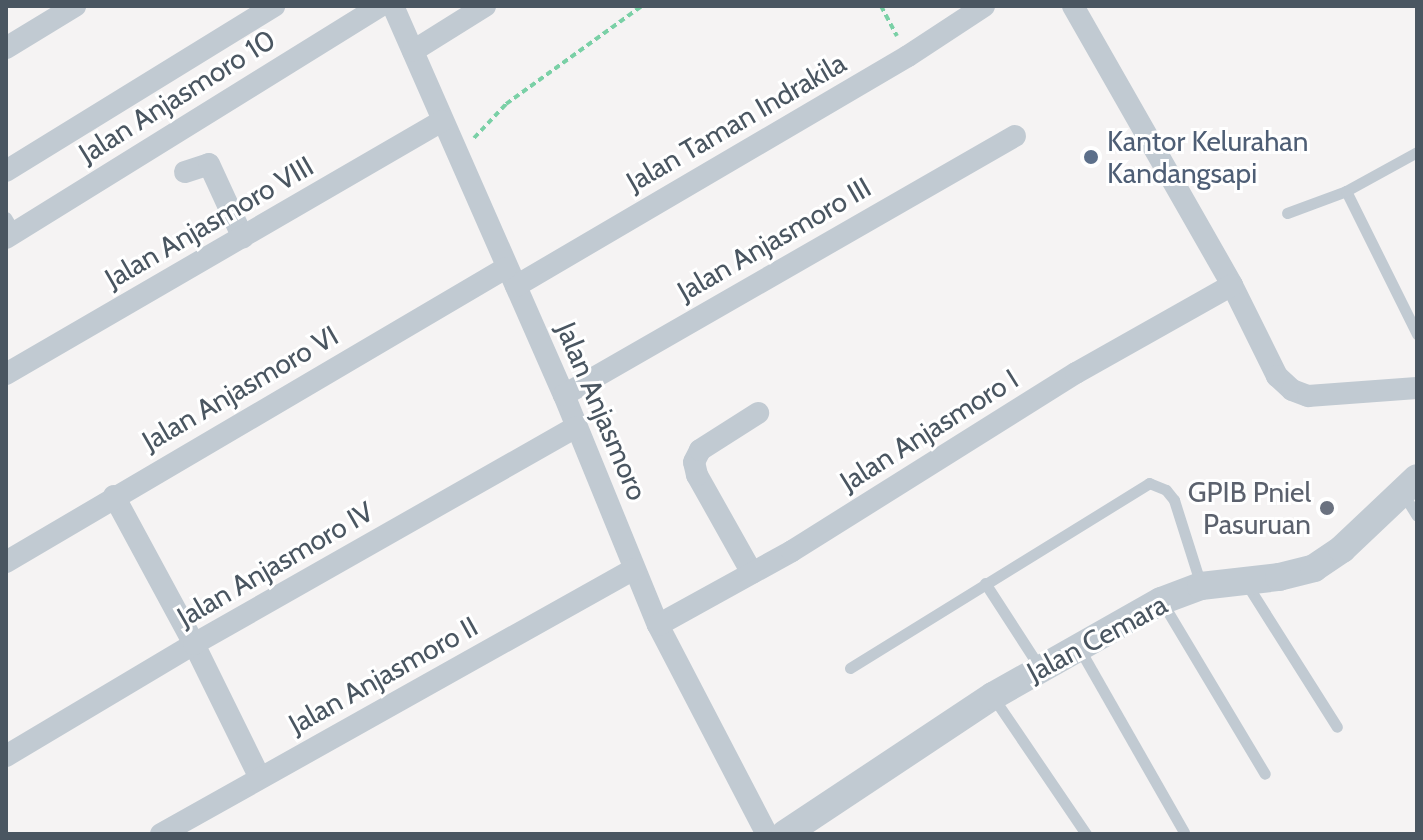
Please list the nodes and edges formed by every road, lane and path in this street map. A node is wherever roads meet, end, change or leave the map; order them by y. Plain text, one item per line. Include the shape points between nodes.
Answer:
1 (75, 6) edge
2 (274, 6) edge
3 (380, 6) edge
4 (393, 6) edge
5 (485, 6) edge
6 (642, 6) edge
7 (881, 6) edge
8 (984, 6) edge
9 (1073, 6) edge
10 (6, 48) edge
11 (413, 51) junction
12 (908, 56) junction
13 (442, 121) junction
14 (1015, 136) dead end
15 (1417, 152) edge
16 (459, 158) junction
17 (6, 171) edge
18 (185, 172) dead end
19 (1346, 191) junction
20 (1287, 213) dead end
21 (9, 229) edge
22 (243, 238) junction
23 (511, 277) junction
24 (1232, 285) junction
25 (1417, 334) edge
26 (6, 374) edge
27 (1417, 388) edge
28 (564, 395) junction
29 (758, 413) dead end
30 (576, 427) junction
31 (1409, 485) edge
32 (114, 496) junction
33 (1417, 516) edge
34 (6, 562) edge
35 (634, 569) junction
36 (752, 573) junction
37 (1244, 580) junction
38 (985, 583) junction
39 (1201, 586) junction
40 (1161, 601) junction
41 (658, 625) junction
42 (194, 644) junction
43 (1078, 648) junction
44 (850, 668) dead end
45 (1040, 668) junction
46 (993, 696) junction
47 (1337, 727) dead end
48 (6, 756) edge
49 (1265, 774) dead end
50 (260, 778) junction
51 (1184, 832) edge
52 (161, 834) edge
53 (767, 834) edge
54 (785, 834) edge
55 (1086, 834) edge

1 - 10 street
2 - 17 street
3 - 21 street, Jalan Anjasmoro 10
4 - 11 street, Jalan Anjasmoro
5 - 11 street
6 - 16 path via 506,104
7 - 12 path
8 - 12 street, Jalan Taman Indrakila
9 - 24 street
11 - 13 street, Jalan Anjasmoro
12 - 23 street, Jalan Taman Indrakila
13 - 16 street, Jalan Anjasmoro
13 - 22 street, Jalan Anjasmoro VIII
14 - 28 street, Jalan Anjasmoro III
15 - 19 lane
16 - 23 street, Jalan Anjasmoro
18 - 22 street via 209,164
19 - 20 lane
19 - 25 lane
22 - 26 street, Jalan Anjasmoro VIII
23 - 28 street, Jalan Anjasmoro
23 - 32 street, Jalan Anjasmoro VI
24 - 27 street via 1277,376 1292,390 1308,396
24 - 36 street, Jalan Anjasmoro I via 1076,373
28 - 30 street, Jalan Anjasmoro
29 - 36 street via 700,450 694,462
30 - 35 street, Jalan Anjasmoro
30 - 42 street, Jalan Anjasmoro IV
31 - 33 lane
31 - 37 street, Jalan Cemara via 1342,549 1314,568
32 - 34 street, Jalan Anjasmoro VI
32 - 42 street
35 - 41 street, Jalan Anjasmoro
35 - 50 street, Jalan Anjasmoro II
36 - 41 street, Jalan Anjasmoro I
37 - 39 street, Jalan Cemara
37 - 47 lane
38 - 39 lane via 1149,483 1174,500
38 - 44 lane
38 - 45 lane
39 - 40 street, Jalan Cemara
40 - 43 street, Jalan Cemara
40 - 49 lane
41 - 53 street, Jalan Anjasmoro
42 - 48 street, Jalan Anjasmoro IV
42 - 50 street
43 - 45 street, Jalan Cemara
43 - 51 lane
45 - 46 street, Jalan Cemara
46 - 54 street, Jalan Cemara
46 - 55 lane
50 - 52 street, Jalan Anjasmoro II

